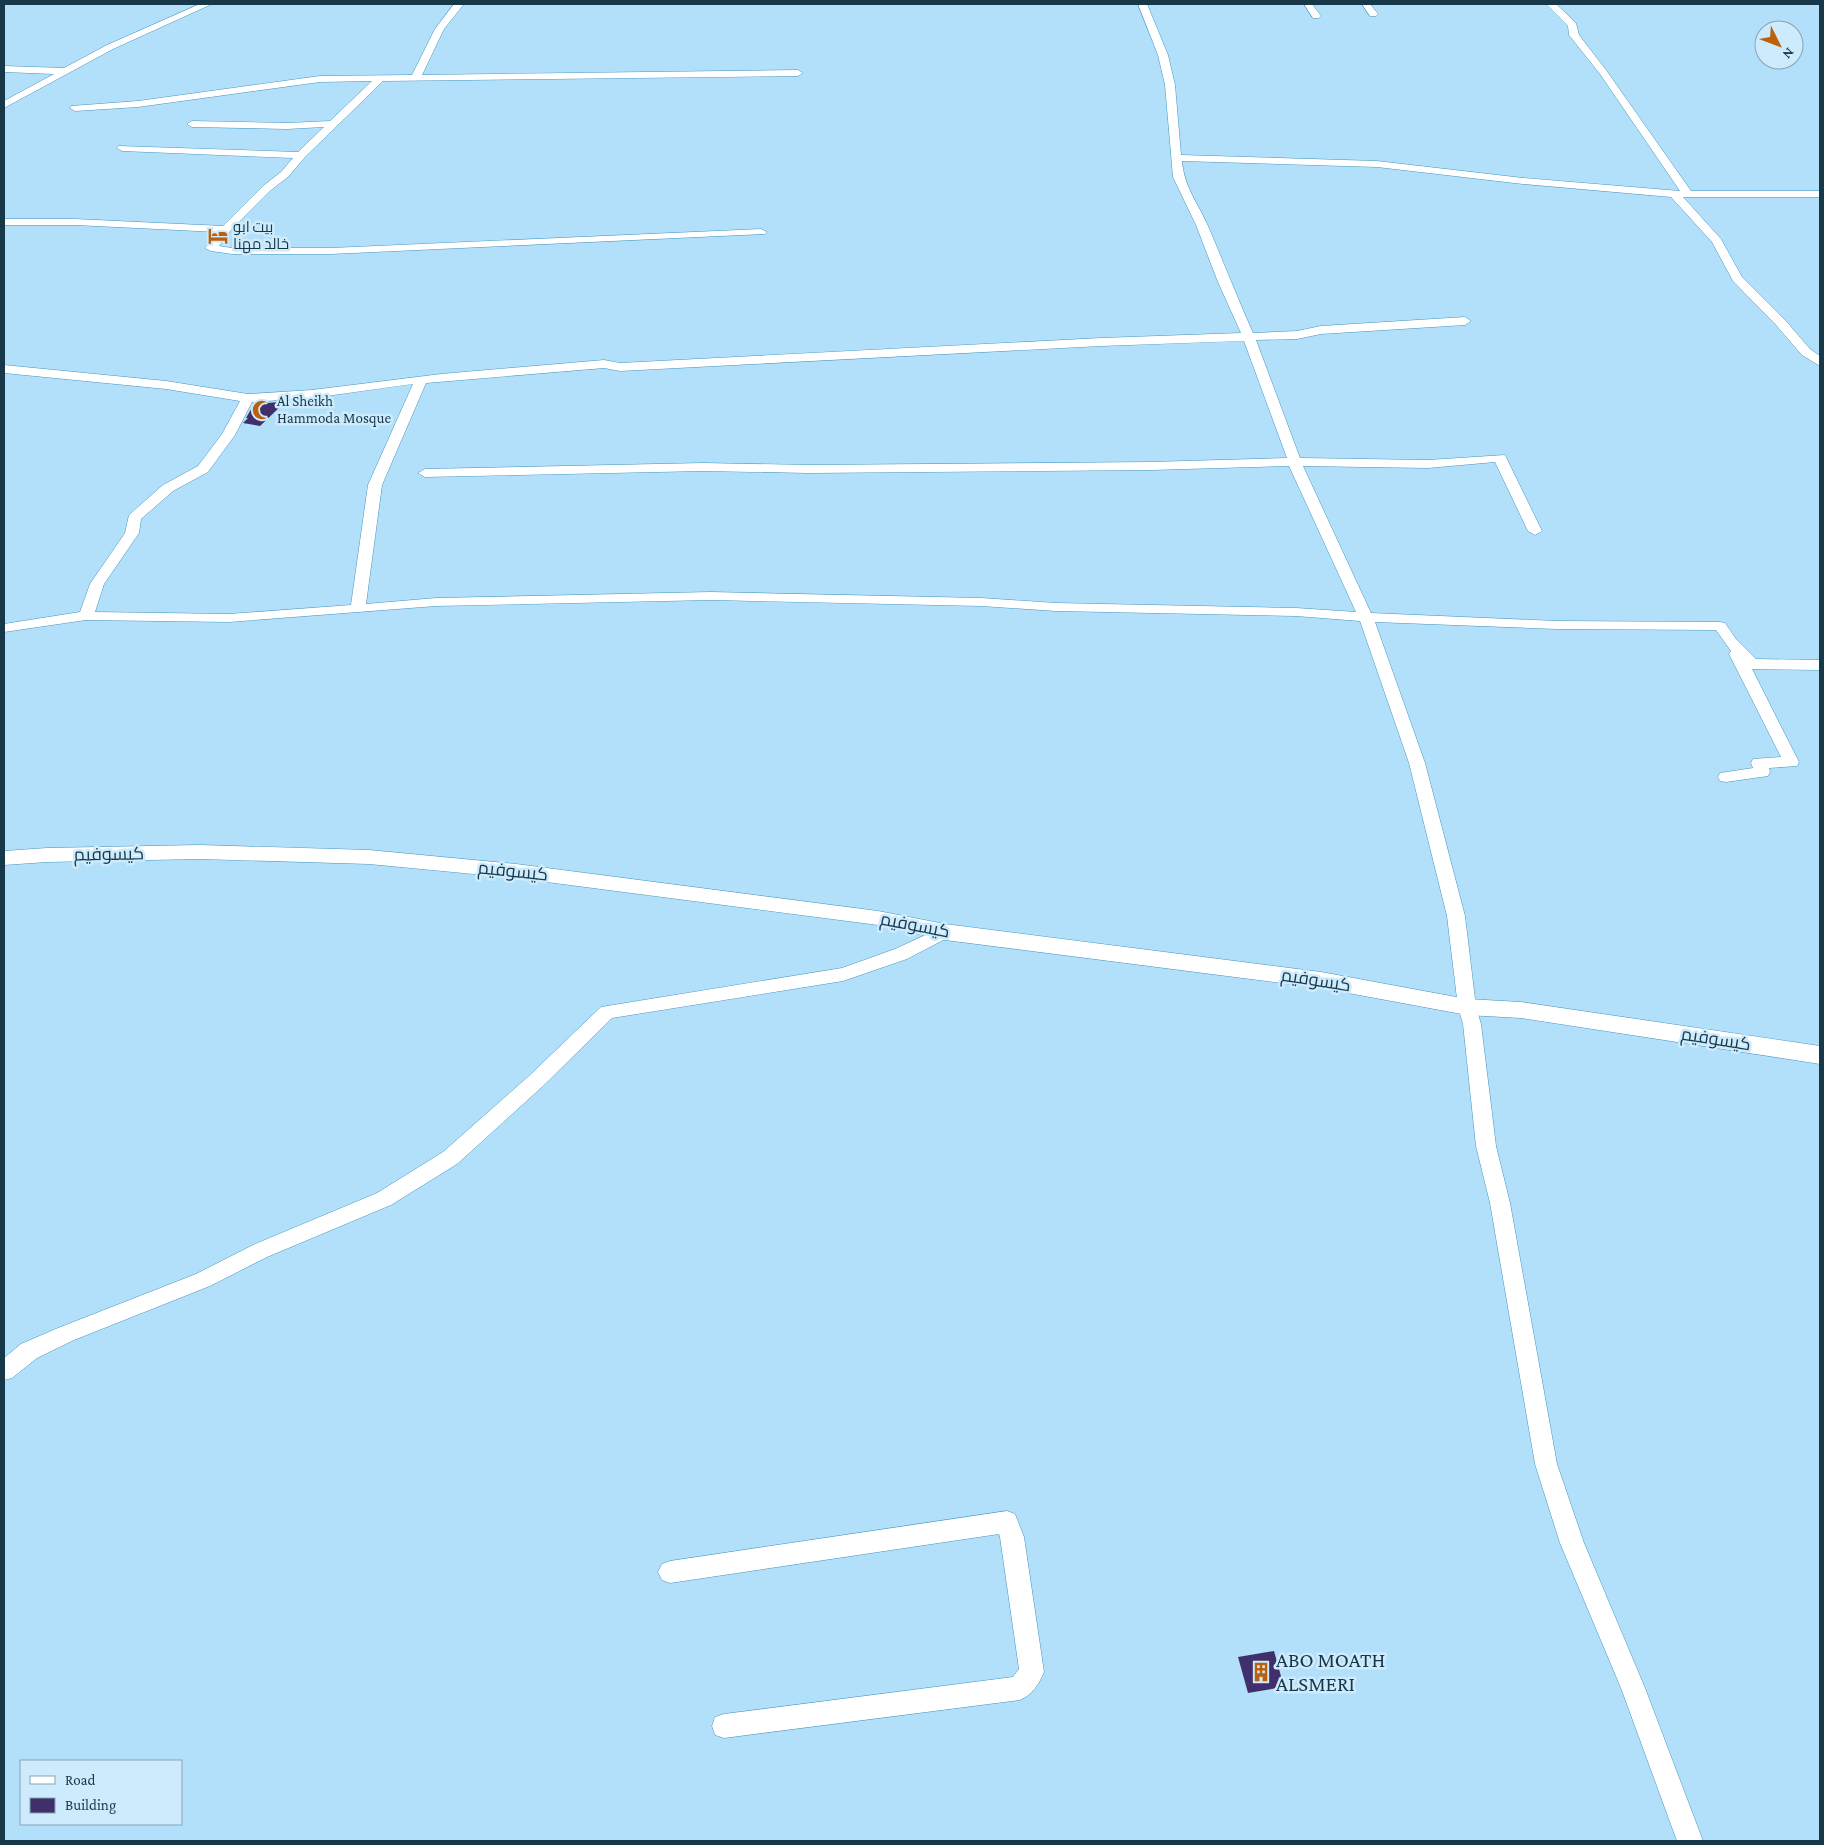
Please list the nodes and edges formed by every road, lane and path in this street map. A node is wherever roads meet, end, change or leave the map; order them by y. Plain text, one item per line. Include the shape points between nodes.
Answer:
1 (207, 4) edge
2 (459, 4) edge
3 (1142, 4) edge
4 (1308, 4) edge
5 (1366, 4) edge
6 (1551, 4) edge
7 (1373, 14) dead end
8 (1316, 16) dead end
9 (4, 69) edge
10 (64, 71) junction
11 (798, 73) dead end
12 (416, 77) junction
13 (381, 78) junction
14 (4, 105) edge
15 (75, 108) dead end
16 (192, 124) dead end
17 (333, 124) junction
18 (122, 148) dead end
19 (301, 155) junction
20 (1175, 158) junction
21 (1674, 194) junction
22 (1688, 194) junction
23 (1820, 194) edge
24 (4, 222) edge
25 (226, 229) junction
26 (761, 232) dead end
27 (1465, 321) dead end
28 (1249, 337) junction
29 (1820, 362) edge
30 (4, 369) edge
31 (421, 380) junction
32 (248, 398) junction
33 (1294, 462) junction
34 (425, 473) dead end
35 (1535, 531) dead end
36 (358, 608) junction
37 (86, 616) junction
38 (1366, 617) junction
39 (4, 628) edge
40 (1731, 642) junction
41 (1820, 665) edge
42 (1726, 777) dead end
43 (4, 858) edge
44 (946, 932) junction
45 (1467, 1007) junction
46 (1820, 1055) edge
47 (4, 1372) edge
48 (670, 1572) dead end
49 (724, 1726) dead end
50 (1690, 1841) edge

1 - 10 street via 140,32
2 - 12 street via 434,38
3 - 20 street via 1163,54 1170,86
4 - 8 street
5 - 7 street
6 - 22 street via 1573,25 1574,35
9 - 10 street
10 - 14 street
11 - 12 street
12 - 13 street
13 - 15 street via 320,79 138,104
13 - 17 street
16 - 17 street
17 - 19 street
18 - 19 street
19 - 25 street
20 - 21 street via 1377,164
20 - 28 street via 1178,178 1202,225
21 - 22 street
21 - 29 street via 1717,241 1737,279 1806,352
22 - 23 street
24 - 25 street
25 - 26 street via 212,248 331,252
27 - 28 street
28 - 31 street via 620,367 604,364
28 - 33 street
30 - 32 street via 166,385
31 - 32 street via 284,397
31 - 36 street via 375,485
32 - 37 street via 228,435 203,469 168,488 134,518 132,534 97,584
33 - 34 street
33 - 35 street via 1428,464 1500,458
33 - 38 street
36 - 37 street via 229,618
36 - 38 street via 523,599 711,596 1296,612
37 - 39 street
38 - 40 street via 1557,625 1720,626
38 - 45 street via 1417,763 1439,846 1456,916
40 - 41 street via 1752,664
40 - 42 street via 1791,762 1759,764 1762,772
43 - 44 street, كيسوفيم via 200,852 368,857 564,877 878,918
44 - 45 street, كيسوفيم via 1320,980
44 - 47 street via 901,954 843,974 607,1012 450,1158 384,1199 260,1251 203,1280 29,1351
45 - 46 street, كيسوفيم via 1522,1010
45 - 50 street via 1472,1024 1486,1146 1500,1202 1546,1464 1572,1543 1623,1662
48 - 49 street via 1007,1522 1012,1536 1032,1672 1020,1688

